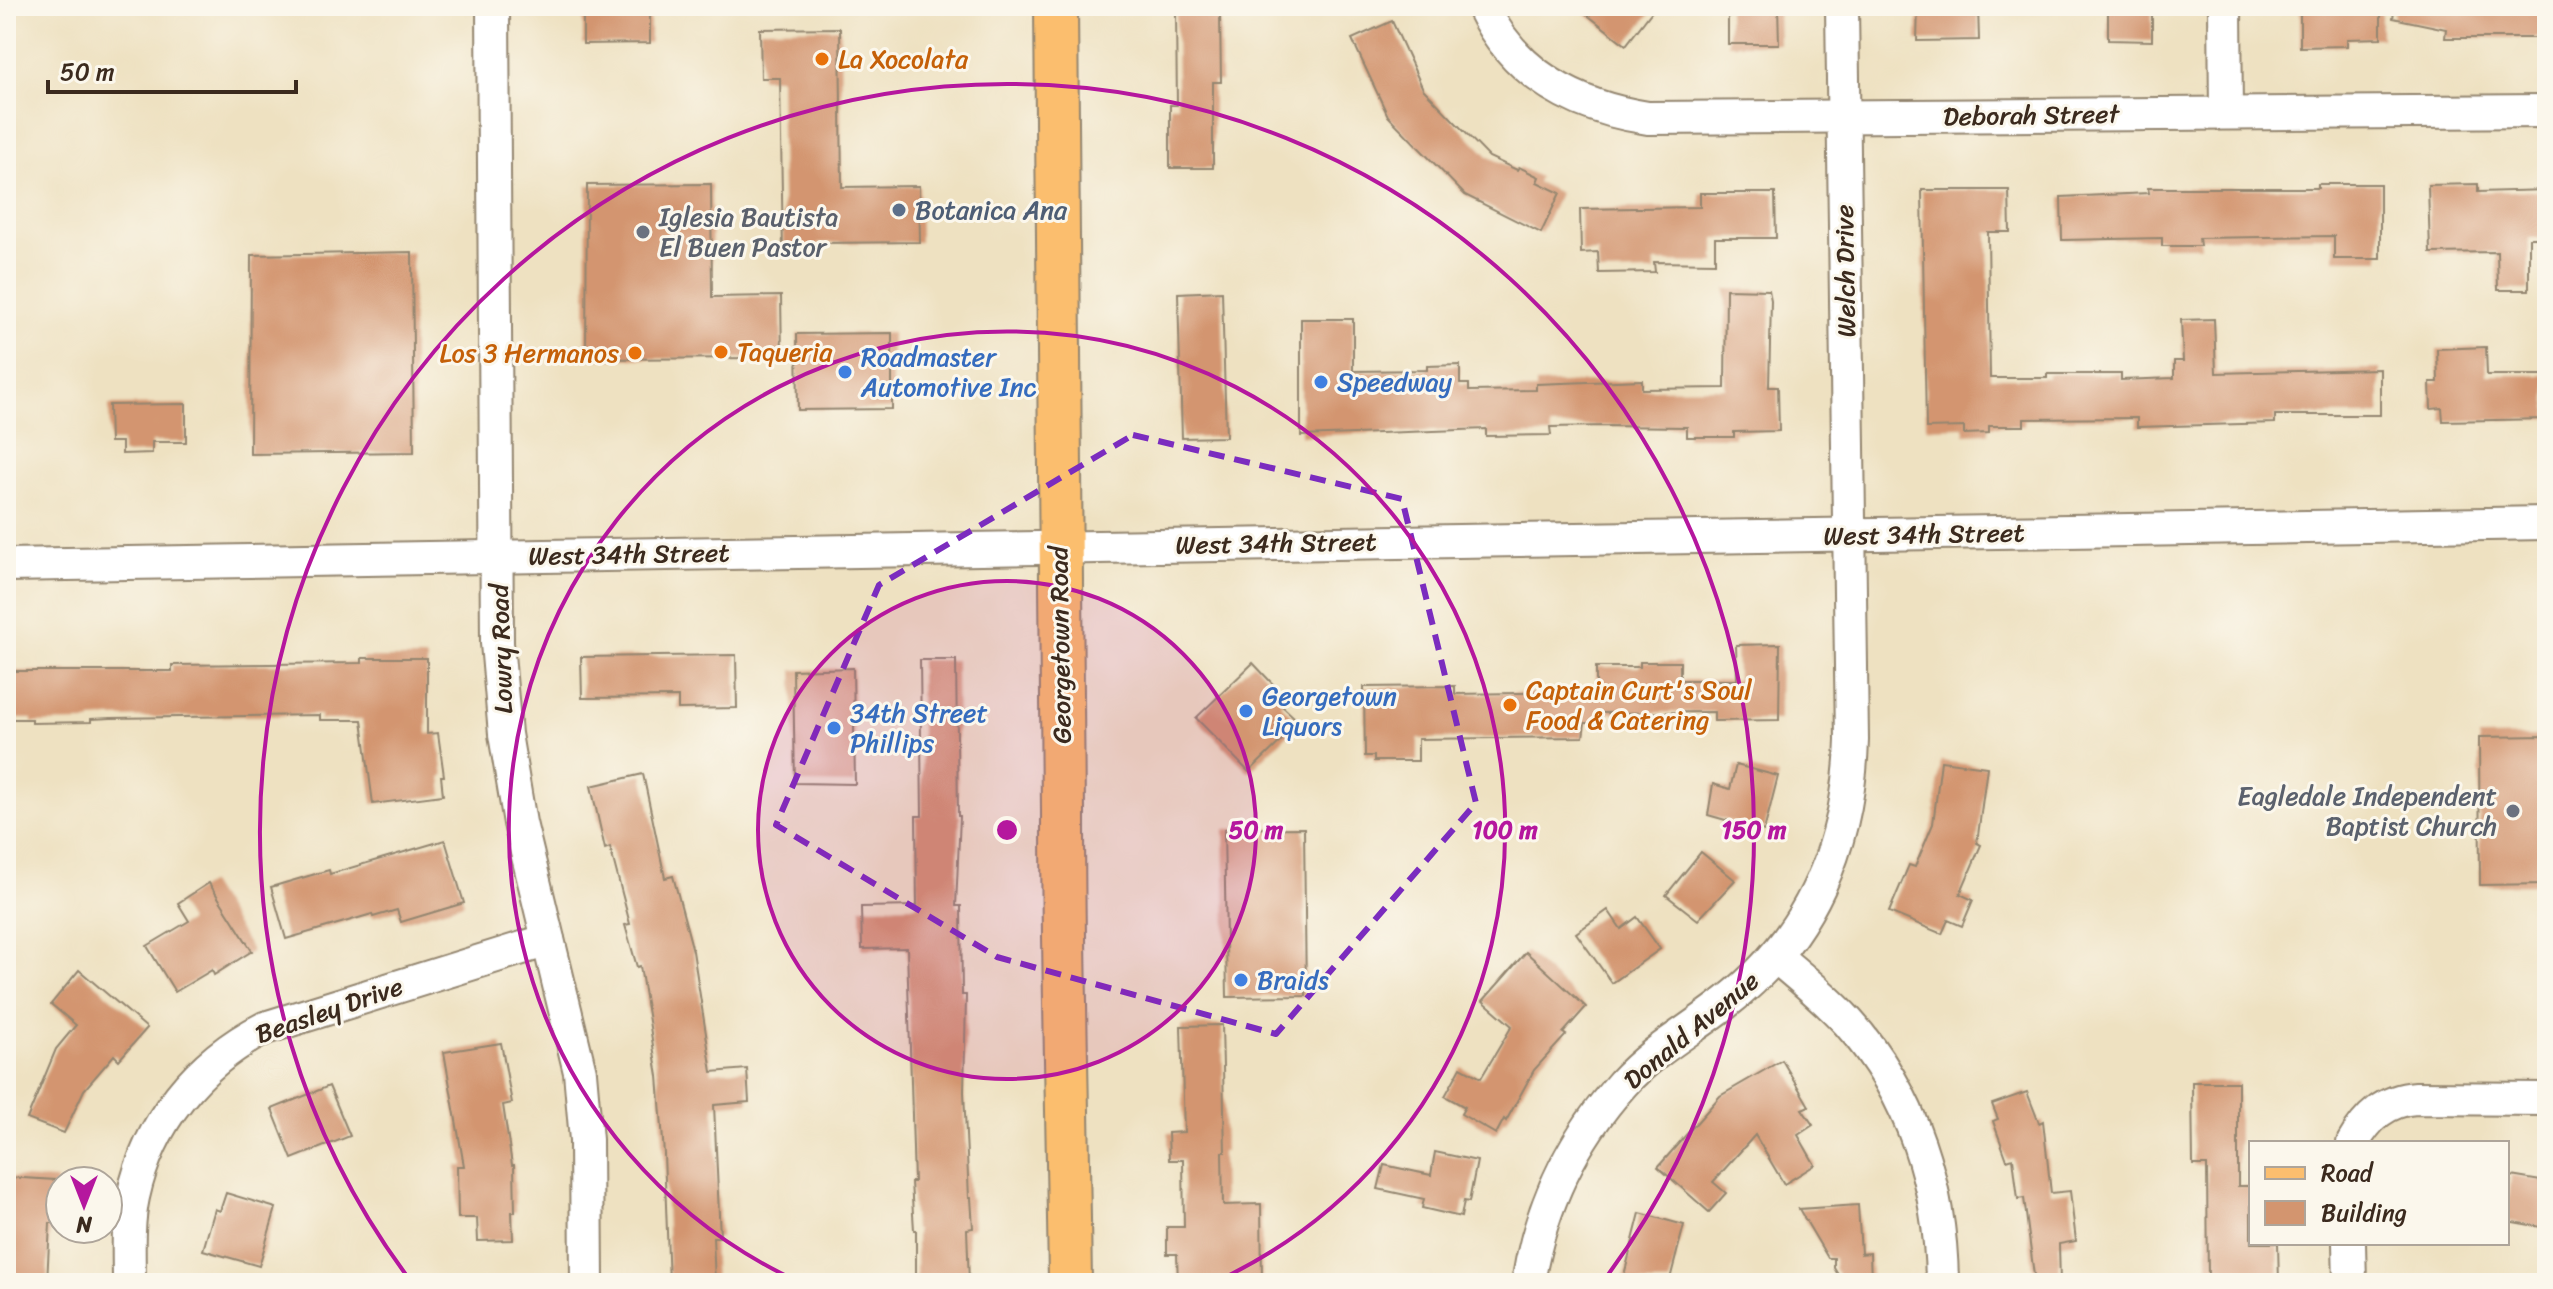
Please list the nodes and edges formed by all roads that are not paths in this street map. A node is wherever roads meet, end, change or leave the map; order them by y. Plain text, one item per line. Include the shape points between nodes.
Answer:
1 (493, 6) edge
2 (1056, 6) edge
3 (1482, 6) edge
4 (1842, 6) edge
5 (2225, 6) edge
6 (2547, 111) edge
7 (2226, 113) junction
8 (1843, 117) junction
9 (2547, 523) edge
10 (1848, 536) junction
11 (1059, 546) junction
12 (498, 557) junction
13 (6, 565) edge
14 (548, 940) junction
15 (1775, 956) junction
16 (2547, 1099) edge
17 (2360, 1131) edge
18 (2349, 1245) edge
19 (129, 1283) edge
20 (587, 1283) edge
21 (1070, 1283) edge
22 (1528, 1283) edge
23 (1942, 1283) edge
24 (2350, 1283) edge

1 - 12 street, Lowry Road
2 - 11 main road, Georgetown Road
3 - 8 street, Deborah Street via 1505,44 1540,78 1605,110 1662,118
4 - 8 street, Welch Drive
5 - 7 street
6 - 7 street, Deborah Street
7 - 8 street, Deborah Street
8 - 10 street, Welch Drive
9 - 10 street, West 34th Street
10 - 11 street, West 34th Street
10 - 15 street, Donald Avenue via 1850,787 1831,864 1811,906
11 - 12 street, West 34th Street
11 - 21 main road, Georgetown Road
12 - 13 street, West 34th Street
12 - 14 street, Lowry Road via 497,658 505,734
14 - 19 street, Beasley Drive via 265,1028 217,1057 178,1099 146,1154 133,1198
14 - 20 street, Lowry Road via 584,1105
15 - 22 street, Donald Avenue via 1726,1003 1645,1062 1604,1106 1555,1186
15 - 23 street via 1847,1021 1876,1059 1914,1126 1933,1186
16 - 17 street via 2406,1099 2391,1103
18 - 24 street

